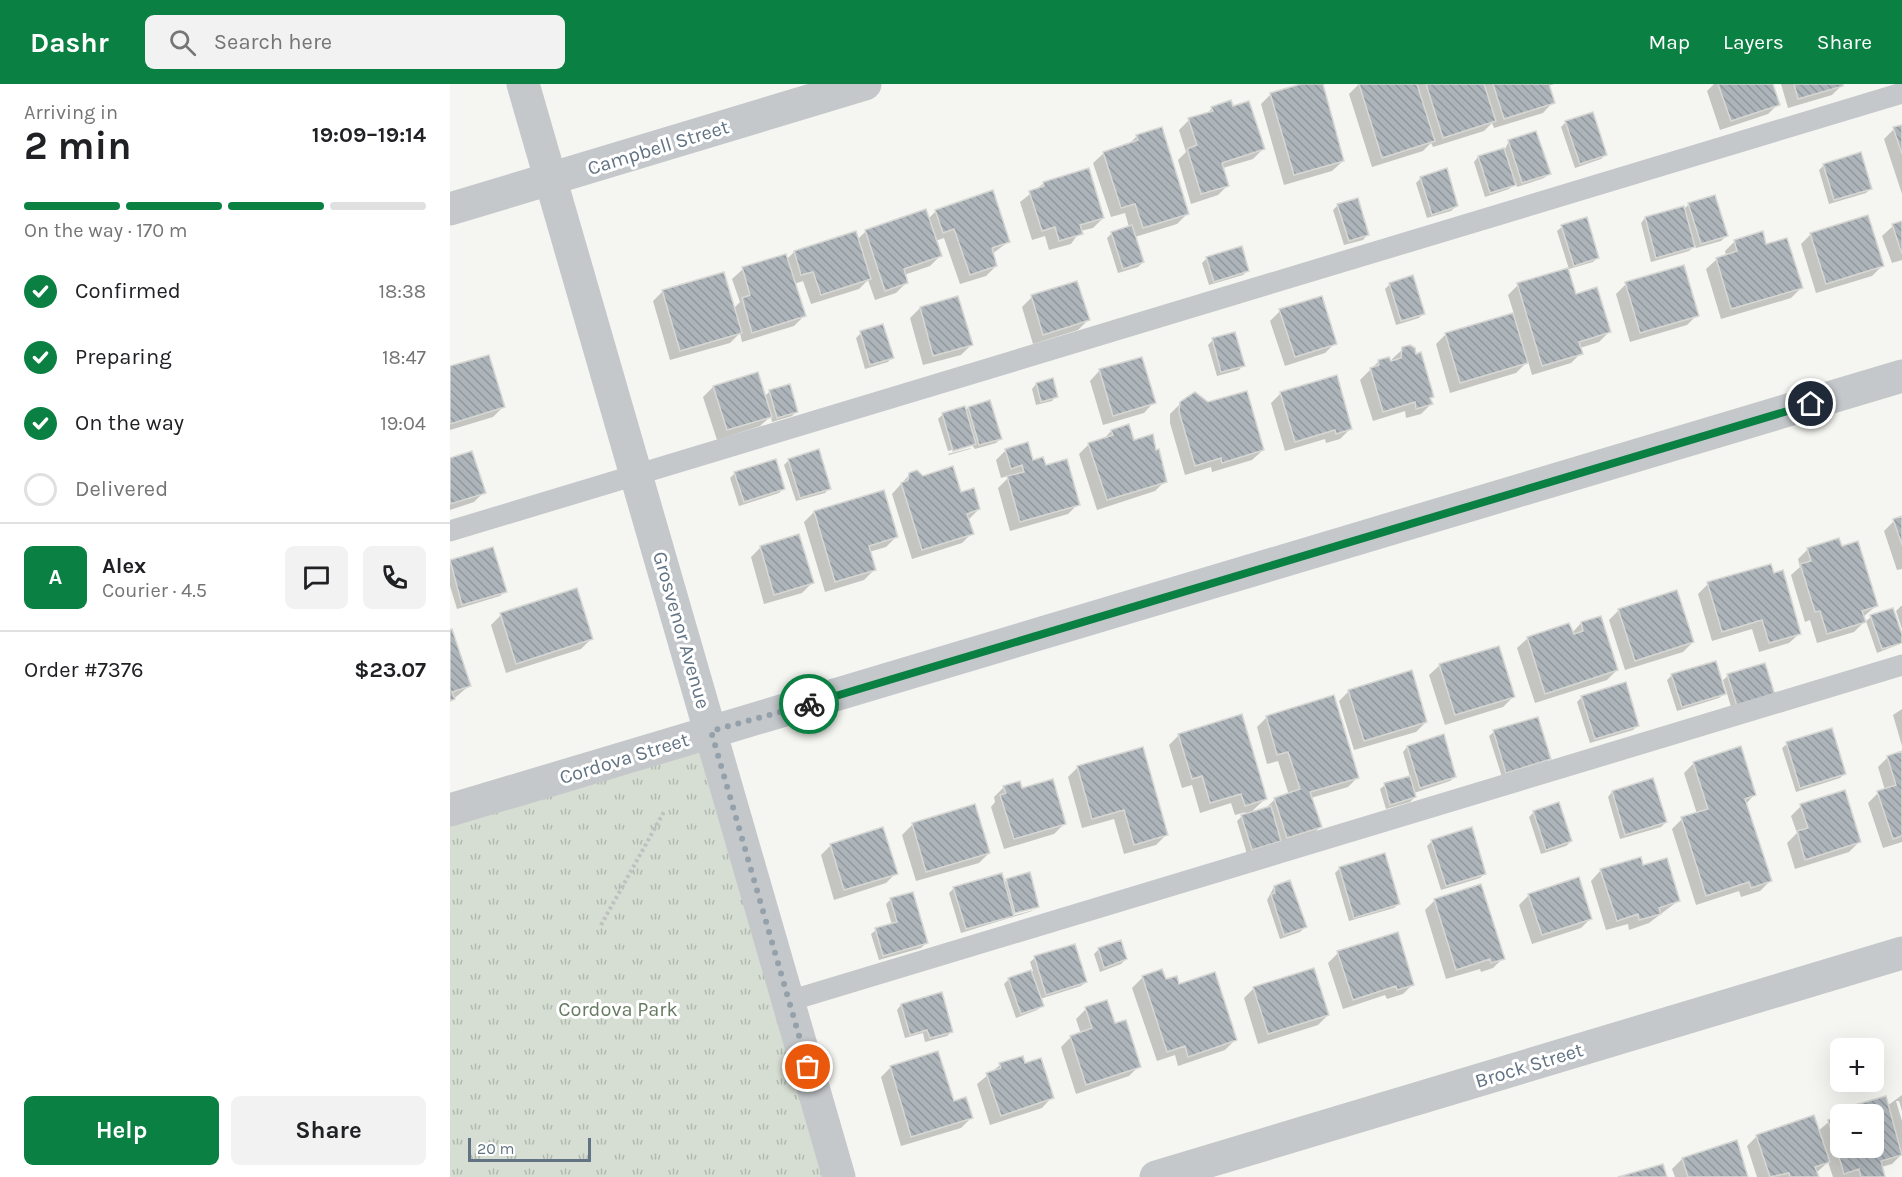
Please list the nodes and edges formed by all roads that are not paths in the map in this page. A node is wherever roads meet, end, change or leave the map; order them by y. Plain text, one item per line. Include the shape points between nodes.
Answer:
1 (523, 84) edge
2 (865, 84) edge
3 (1902, 93) edge
4 (552, 178) junction
5 (450, 209) edge
6 (1902, 376) edge
7 (637, 474) junction
8 (450, 531) edge
9 (1902, 665) edge
10 (711, 731) junction
11 (450, 810) edge
12 (1902, 953) edge
13 (789, 1001) junction
14 (840, 1177) edge
15 (1156, 1177) edge

1 - 4 street, Grosvenor Avenue
2 - 4 street, Campbell Street
3 - 7 lane
4 - 5 street, Campbell Street
4 - 7 street, Grosvenor Avenue
6 - 10 street, Cordova Street
7 - 8 lane
7 - 10 street, Grosvenor Avenue
9 - 13 lane
10 - 11 street, Cordova Street
10 - 13 street, Grosvenor Avenue
12 - 15 street, Brock Street
13 - 14 street, Grosvenor Avenue

